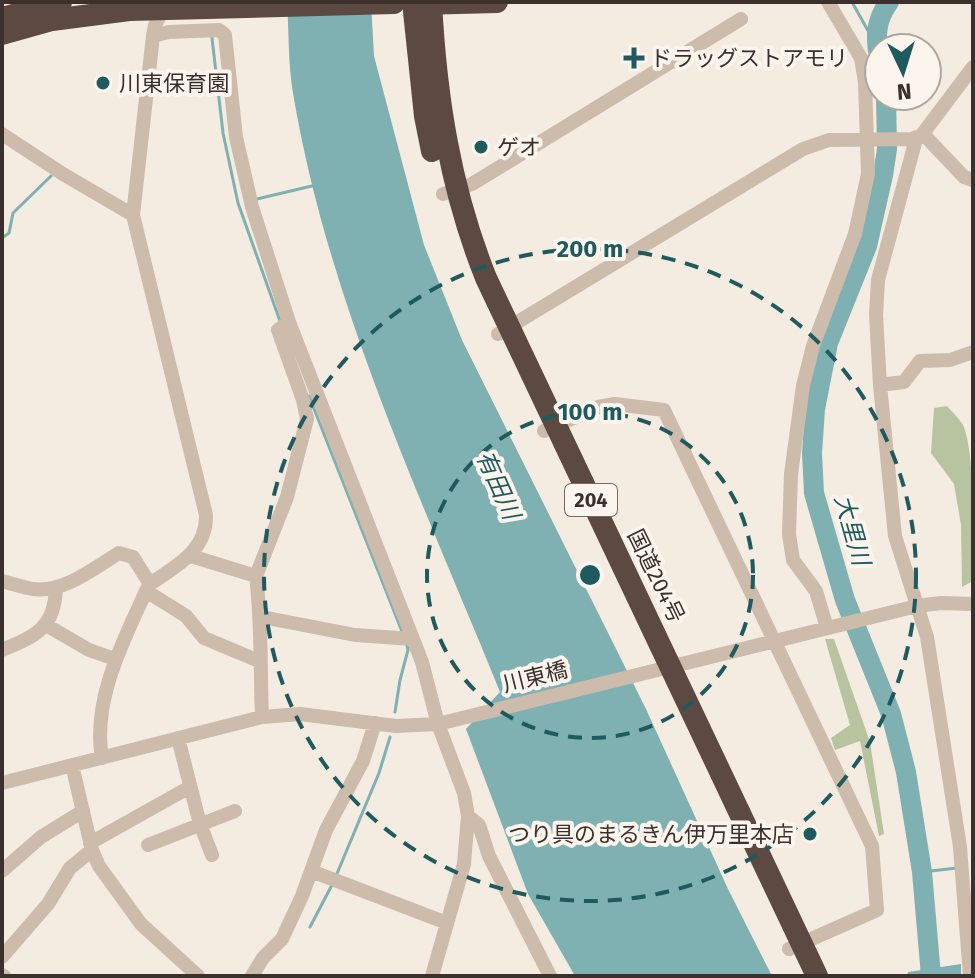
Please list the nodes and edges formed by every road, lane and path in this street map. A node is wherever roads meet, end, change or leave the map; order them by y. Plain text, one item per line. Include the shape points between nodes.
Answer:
1 (61, 2) edge
2 (167, 2) edge
3 (497, 2) edge
4 (828, 2) edge
5 (416, 3) edge
6 (2, 18) edge
7 (741, 19) dead end
8 (2, 34) edge
9 (153, 36) junction
10 (973, 67) edge
11 (2, 134) edge
12 (916, 138) junction
13 (865, 139) junction
14 (973, 180) edge
15 (450, 192) junction
16 (133, 215) junction
17 (283, 326) junction
18 (504, 332) junction
19 (973, 352) edge
20 (880, 385) junction
21 (307, 419) junction
22 (327, 419) junction
23 (550, 428) junction
24 (191, 556) junction
25 (256, 576) junction
26 (2, 581) edge
27 (56, 587) junction
28 (148, 587) junction
29 (973, 604) edge
30 (917, 606) junction
31 (262, 617) junction
32 (46, 625) junction
33 (831, 627) junction
34 (407, 638) junction
35 (773, 641) junction
36 (2, 650) edge
37 (115, 659) junction
38 (259, 661) junction
39 (664, 668) junction
40 (262, 717) junction
41 (375, 723) junction
42 (442, 723) junction
43 (178, 738) junction
44 (102, 758) junction
45 (72, 765) junction
46 (2, 783) edge
47 (190, 787) junction
48 (83, 811) junction
49 (235, 811) dead end
50 (468, 816) junction
51 (200, 824) junction
52 (148, 845) dead end
53 (91, 847) junction
54 (212, 855) dead end
55 (2, 871) edge
56 (311, 871) junction
57 (447, 923) junction
58 (795, 946) junction
59 (2, 957) edge
60 (198, 976) edge
61 (252, 976) edge
62 (432, 976) edge
63 (550, 976) edge
64 (801, 976) edge
65 (817, 976) edge
66 (970, 976) edge

1 - 6 highway
2 - 9 street
3 - 5 highway
4 - 13 street via 861,58
5 - 8 highway, bridge via 129,10 52,20
5 - 15 highway, 国道204号 / 204 via 439,107
7 - 15 street via 472,184
9 - 16 street
9 - 17 street via 219,30 225,35 236,137
10 - 12 street
11 - 16 street
12 - 13 street
12 - 14 street via 927,138
12 - 20 street via 878,280
13 - 18 street via 829,140 803,149
13 - 33 street via 865,193 813,346 791,474 793,560 816,591
15 - 18 highway, 国道204号 / 204
16 - 24 street via 206,515 206,530
17 - 21 street
17 - 22 street
18 - 23 highway, 国道204号 / 204
19 - 20 street via 950,360 920,361 904,382
20 - 30 street via 895,536
21 - 22 street
21 - 25 street via 287,497
22 - 34 street
23 - 35 street via 615,404 664,410
23 - 39 highway, 国道204号 / 204
24 - 25 street
24 - 28 street
25 - 31 street
26 - 27 street via 35,589
27 - 28 street via 119,553 133,557
27 - 32 street
28 - 37 street
28 - 38 street via 186,616 204,638
29 - 30 street, 川東橋
30 - 33 street, 川東橋
30 - 66 street via 927,637 960,847
31 - 34 street via 355,635
31 - 38 street
32 - 36 street via 35,636
32 - 37 street
33 - 35 street, 川東橋
34 - 42 street via 428,678
35 - 39 street, 川東橋
35 - 58 street via 872,846 877,910
37 - 44 street via 101,718
38 - 40 street
39 - 42 street, 川東橋
39 - 58 highway, 国道204号 / 204
40 - 41 street, 川東橋 via 300,714
40 - 43 street, 川東橋
41 - 42 street, 川東橋
41 - 56 street via 363,761
42 - 50 street
43 - 44 street, 川東橋
43 - 47 street
44 - 45 street, 川東橋
45 - 46 street, 川東橋
45 - 48 street
47 - 51 street
47 - 53 street
48 - 53 street
48 - 55 street via 41,837
49 - 51 street
50 - 57 street via 464,864
50 - 63 street via 479,825 489,856
51 - 52 street
51 - 54 street
53 - 59 street
53 - 60 street via 141,924
56 - 57 street
56 - 61 street via 282,939
57 - 62 street
58 - 64 highway, 国道204号 / 204
58 - 65 highway, 国道204号 / 204

